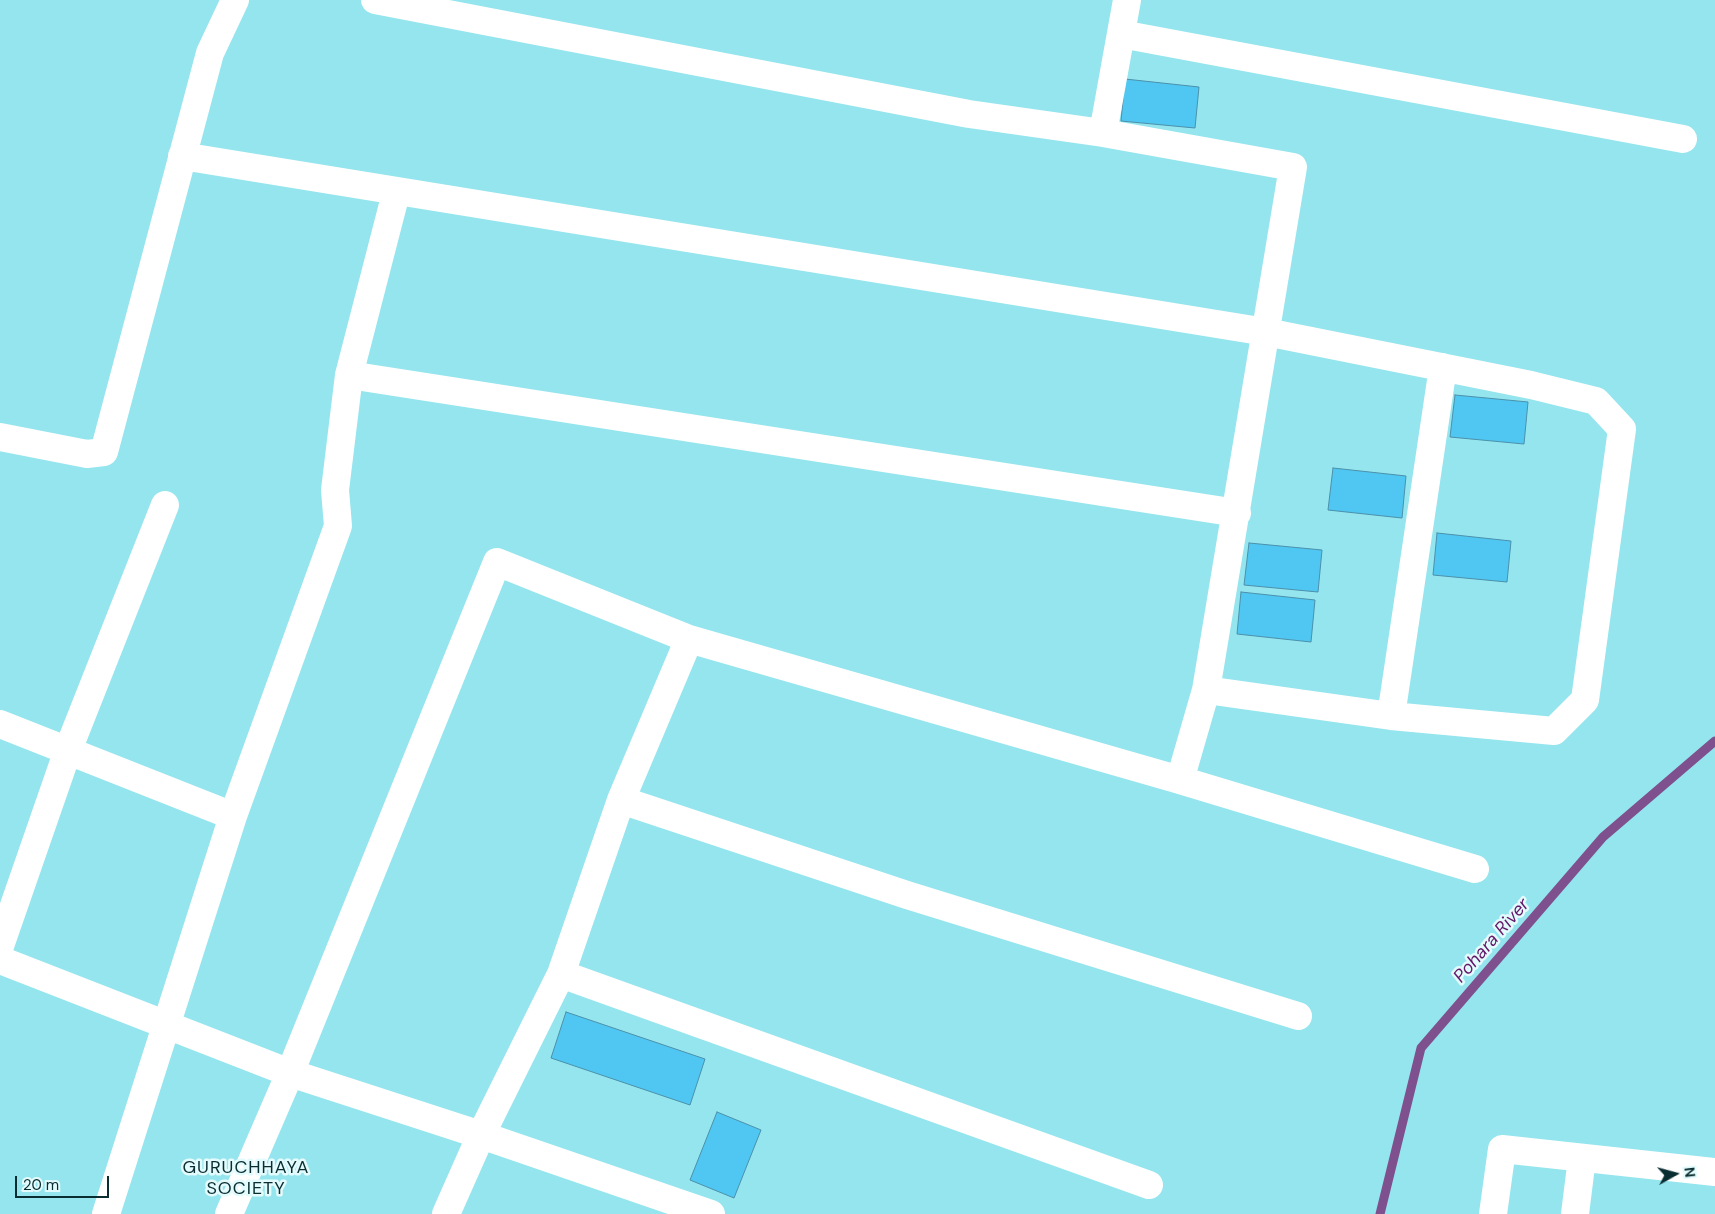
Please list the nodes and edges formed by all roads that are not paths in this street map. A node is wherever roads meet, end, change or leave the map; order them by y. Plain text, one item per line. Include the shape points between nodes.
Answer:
1 (235, 0) edge
2 (374, 0) edge
3 (1127, 0) edge
4 (1121, 34) junction
5 (1103, 133) junction
6 (1683, 139) dead end
7 (182, 156) junction
8 (396, 192) junction
9 (1266, 332) junction
10 (1443, 368) junction
11 (349, 375) junction
12 (0, 437) edge
13 (165, 505) dead end
14 (1237, 513) junction
15 (689, 639) junction
16 (1206, 690) junction
17 (1390, 716) junction
18 (0, 724) edge
19 (68, 750) junction
20 (1180, 780) junction
21 (621, 800) junction
22 (233, 816) junction
23 (1475, 869) dead end
24 (0, 946) edge
25 (0, 960) edge
26 (561, 974) junction
27 (1298, 1016) dead end
28 (166, 1024) junction
29 (290, 1073) junction
30 (481, 1135) junction
31 (1582, 1158) junction
32 (1715, 1172) edge
33 (1149, 1186) dead end
34 (675, 1208) edge
35 (106, 1214) edge
36 (229, 1214) edge
37 (446, 1214) edge
38 (711, 1214) edge
39 (1493, 1214) edge
40 (1575, 1214) edge

1 - 7 street via 210,54
2 - 5 street via 969,114
3 - 4 street
4 - 5 street
4 - 6 street
5 - 9 street via 1293,167
7 - 8 street
7 - 12 street via 104,452 87,454
8 - 9 street
8 - 11 street
9 - 10 street
9 - 14 street
10 - 17 street
10 - 17 street via 1596,401 1622,429 1585,700 1554,731
11 - 14 street
11 - 22 street via 335,490 338,526
13 - 19 street
14 - 16 street
15 - 20 street
15 - 21 street
15 - 29 street via 497,562
16 - 17 street
16 - 20 street
18 - 19 street
19 - 22 street
19 - 24 street
20 - 23 street
21 - 26 street
21 - 27 street via 907,895
22 - 28 street
25 - 28 street
26 - 30 street
26 - 33 street
28 - 29 street
28 - 35 street
29 - 30 street
29 - 36 street
30 - 34 street
30 - 37 street
31 - 32 street
31 - 39 street via 1502,1149
31 - 40 street
34 - 38 street

